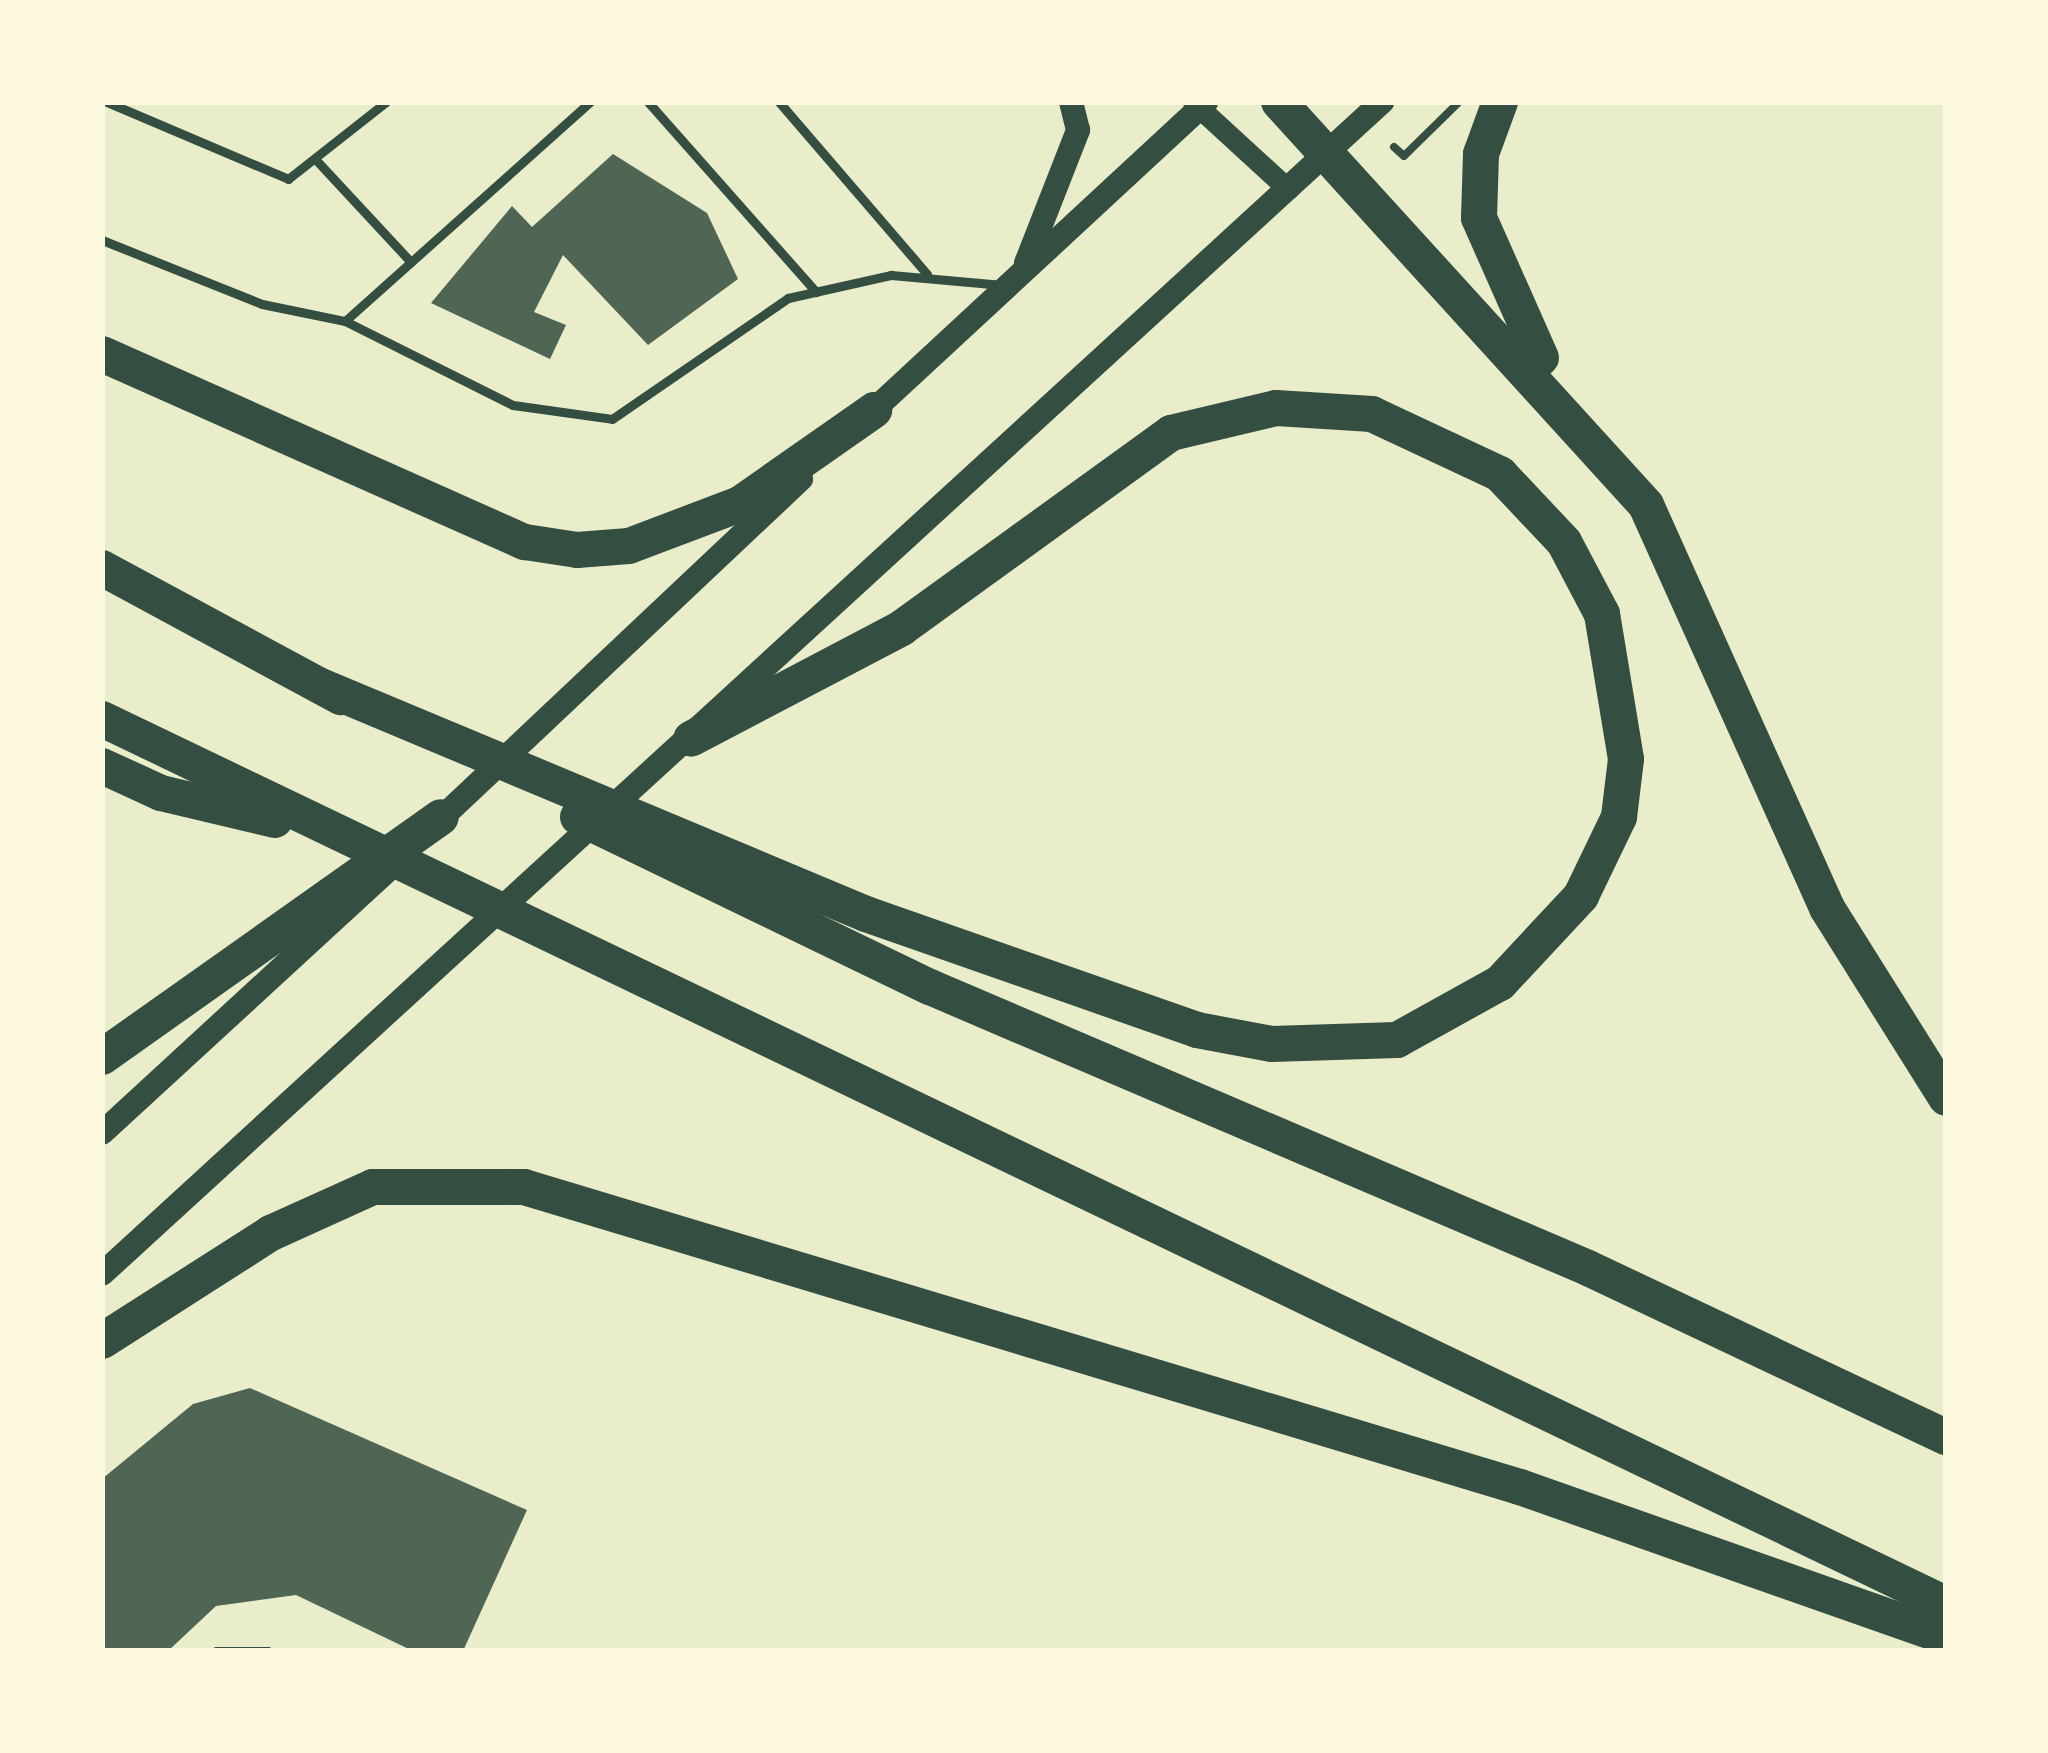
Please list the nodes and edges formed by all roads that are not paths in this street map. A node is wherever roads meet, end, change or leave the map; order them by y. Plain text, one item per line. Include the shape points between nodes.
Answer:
1 (107, 102) edge
2 (386, 102) edge
3 (590, 102) edge
4 (648, 102) edge
5 (779, 102) edge
6 (1071, 102) edge
7 (1279, 102) edge
8 (1382, 102) edge
9 (1500, 102) edge
10 (1200, 104) edge
11 (1328, 152) junction
12 (316, 161) junction
13 (1288, 189) junction
14 (102, 240) edge
15 (411, 262) junction
16 (927, 274) junction
17 (1015, 279) junction
18 (815, 292) junction
19 (344, 321) junction
20 (102, 354) edge
21 (874, 410) junction
22 (1585, 433) junction
23 (102, 568) edge
24 (321, 686) junction
25 (102, 719) edge
26 (692, 739) junction
27 (102, 766) edge
28 (441, 818) junction
29 (355, 839) junction
30 (102, 1057) edge
31 (1946, 1098) edge
32 (102, 1133) edge
33 (102, 1274) edge
34 (102, 1341) edge
35 (1946, 1437) edge
36 (1946, 1604) edge
37 (1946, 1637) edge
38 (216, 1651) edge
39 (268, 1651) edge

1 - 12 lane via 288,179
2 - 12 lane
3 - 15 lane
4 - 18 lane
5 - 16 lane
6 - 17 main road via 1078,130
7 - 11 highway
8 - 11 main road
9 - 22 highway via 1481,154 1479,218 1511,306
10 - 13 street
10 - 17 main road
11 - 13 main road
11 - 22 highway
12 - 15 lane
13 - 26 main road
14 - 19 lane via 262,304
15 - 19 lane
16 - 17 lane
16 - 18 lane
17 - 21 main road
18 - 19 lane via 788,298 612,419 513,405
20 - 21 highway via 506,535 577,550 629,546 740,504
21 - 28 main road
22 - 31 highway via 1646,505 1827,908
23 - 24 highway
24 - 26 highway via 866,914 1197,1030 1272,1044 1396,1040 1500,982 1581,896 1618,817 1626,759 1602,614 1564,542 1500,474 1372,414 1276,408 1171,433 902,628
24 - 35 highway via 930,987 1588,1268
25 - 29 highway
26 - 33 main road via 376,1034
27 - 29 highway via 161,794
28 - 30 highway
28 - 32 main road via 308,954
29 - 36 highway via 787,1057
34 - 37 highway via 271,1233 373,1187 524,1187 1520,1487
38 - 39 lane

